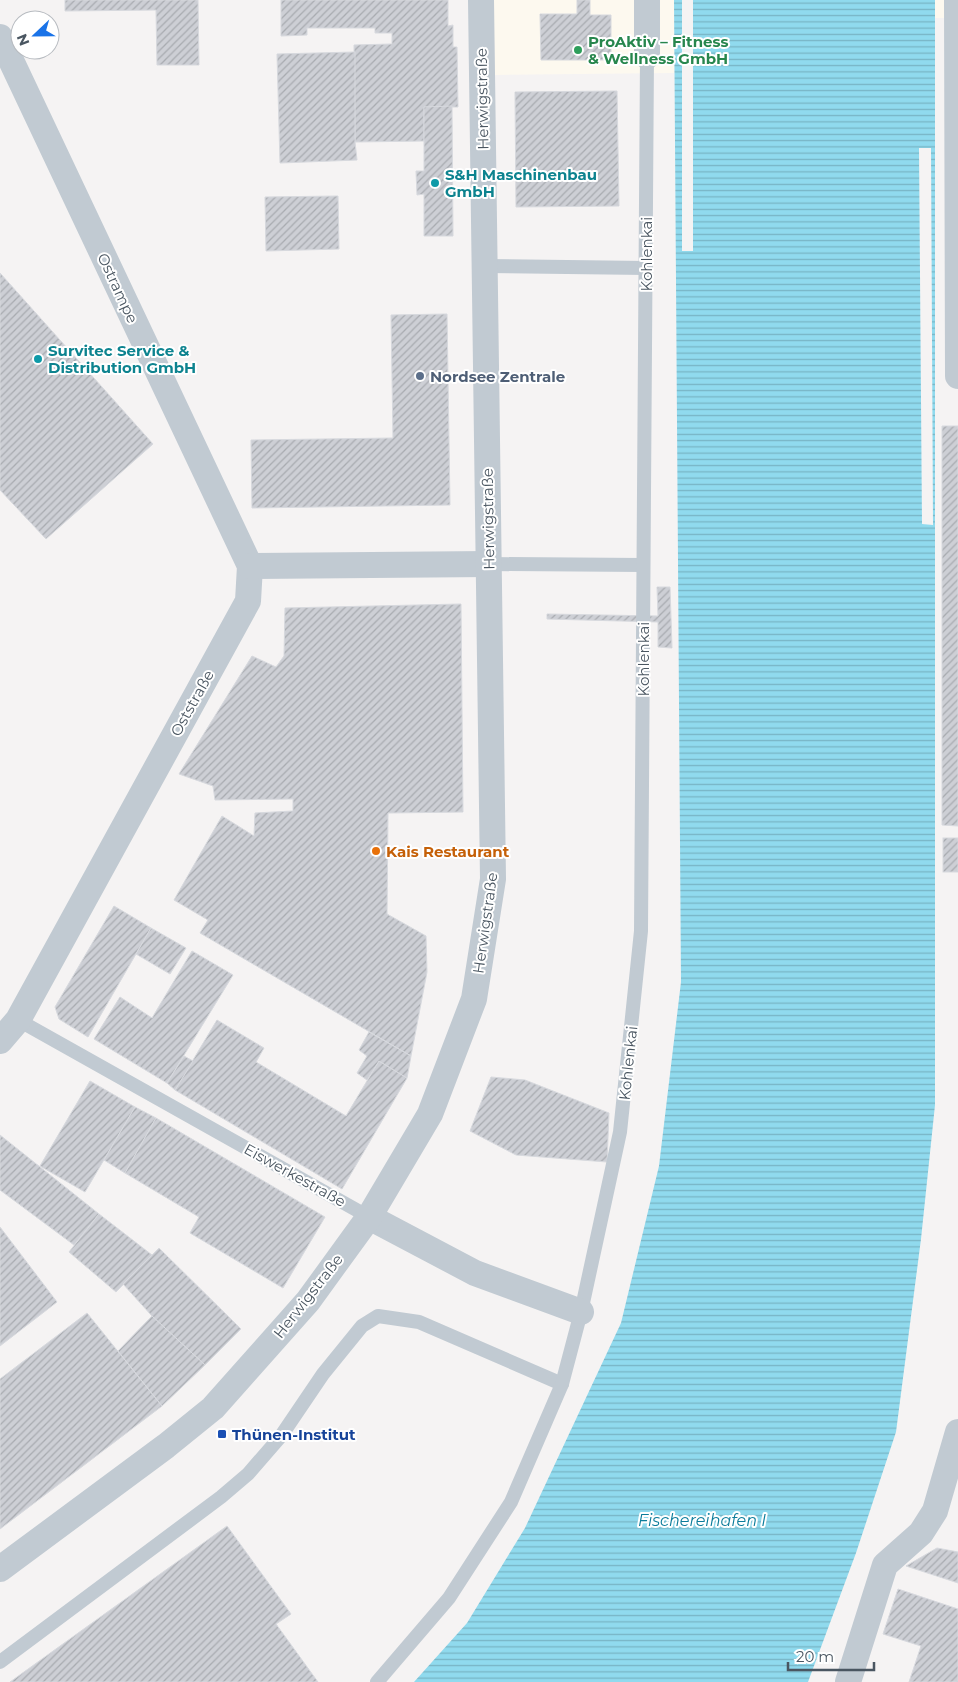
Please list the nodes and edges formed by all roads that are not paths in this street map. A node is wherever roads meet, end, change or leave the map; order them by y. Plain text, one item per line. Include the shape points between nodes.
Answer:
1 (481, 0) edge
2 (647, 0) edge
3 (957, 0) edge
4 (0, 37) edge
5 (647, 56) joint
6 (484, 266) junction
7 (646, 268) junction
8 (958, 376) edge
9 (489, 564) junction
10 (644, 565) junction
11 (250, 566) junction
12 (18, 1020) junction
13 (0, 1041) edge
14 (368, 1217) junction
15 (581, 1312) junction
16 (562, 1384) junction
17 (958, 1432) edge
18 (0, 1569) edge
19 (0, 1662) edge
20 (377, 1682) edge
21 (848, 1682) edge

1 - 6 street, Herwigstraße
2 - 5 street, Kohlenkai
3 - 8 street
4 - 11 street, Ostrampe
5 - 7 lane, Kohlenkai
6 - 7 lane
6 - 9 street, Herwigstraße
7 - 10 lane, Kohlenkai
9 - 10 lane
9 - 11 street
9 - 14 street, Herwigstraße via 493,880 474,999 430,1114
10 - 15 lane, Kohlenkai via 641,931 620,1132
11 - 12 street, Oststraße via 248,601
12 - 13 street, Oststraße
12 - 14 lane, Eiswerkestraße
14 - 15 street, Eiswerkestraße via 475,1273
14 - 18 street, Herwigstraße via 308,1301 213,1408
15 - 16 lane, Kohlenkai
16 - 19 lane via 419,1322 378,1316 362,1326 322,1374 281,1436 248,1474
16 - 20 lane, Kohlenkai via 511,1502 449,1598
17 - 21 street via 935,1511 921,1533 885,1564

